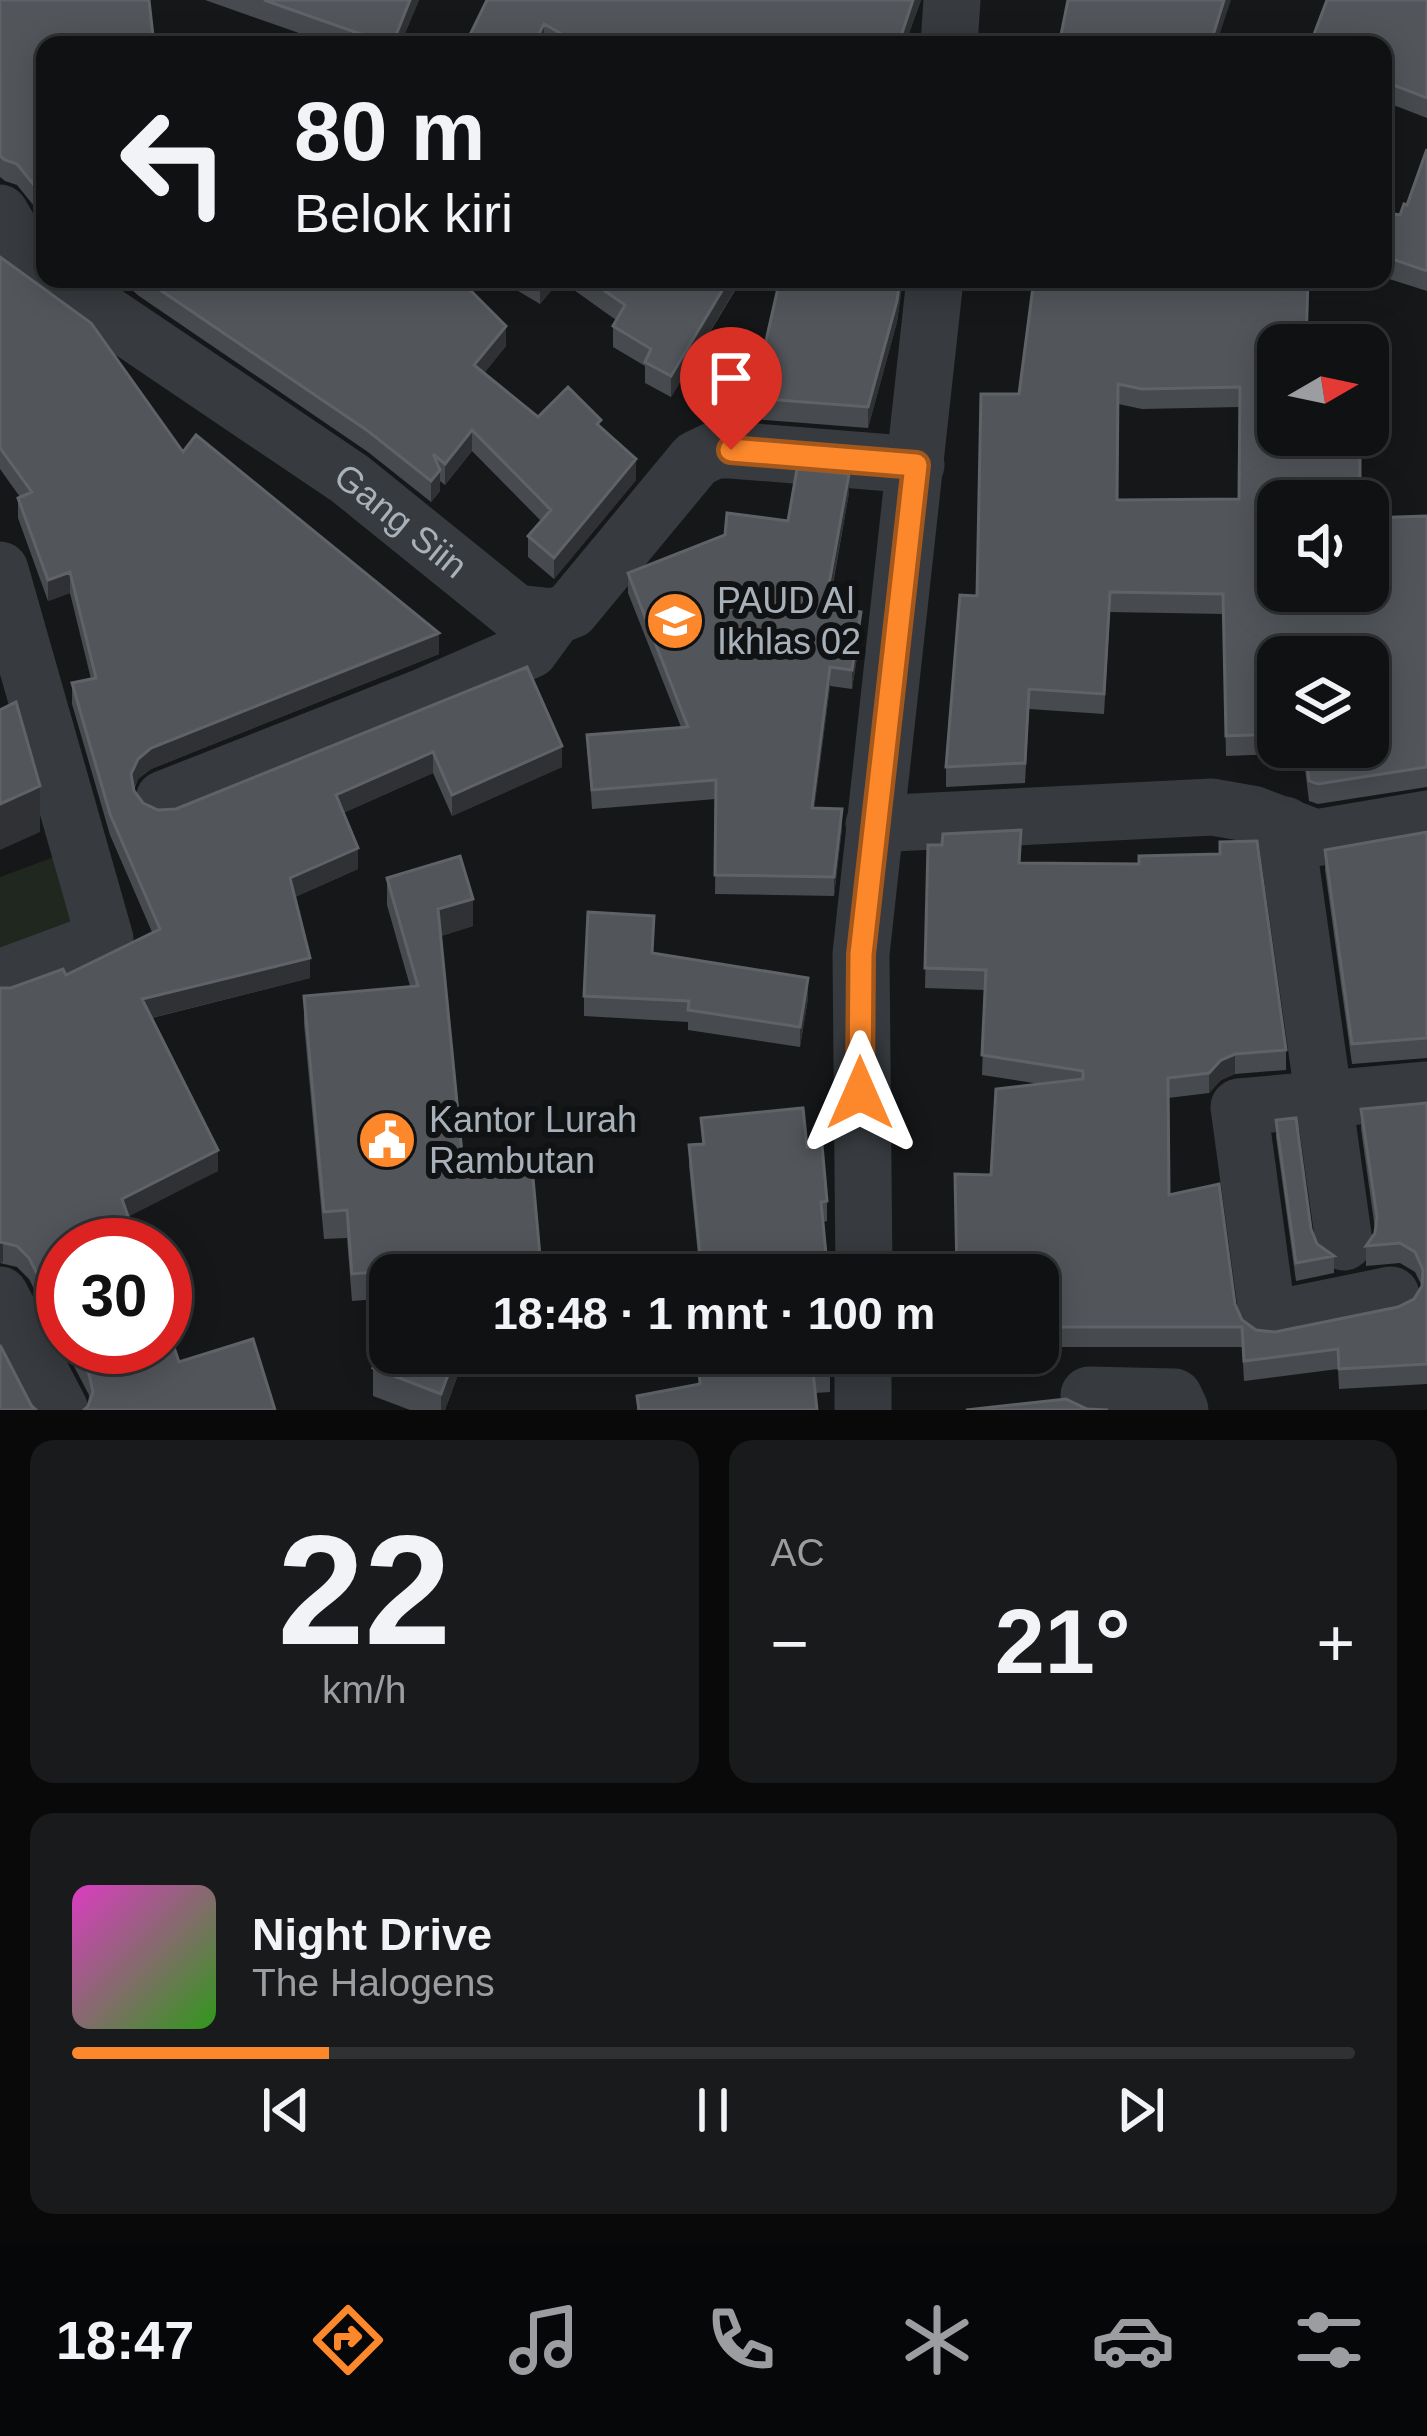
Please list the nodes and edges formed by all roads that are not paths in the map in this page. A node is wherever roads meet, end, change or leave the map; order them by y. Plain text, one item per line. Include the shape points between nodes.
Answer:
1 (952, 0) edge
2 (950, 36) edge
3 (64, 288) edge
4 (933, 288) edge
5 (916, 465) junction
6 (0, 570) edge
7 (554, 616) junction
8 (164, 799) dead end
9 (1427, 818) edge
10 (874, 824) junction
11 (1286, 825) junction
12 (0, 978) edge
13 (1427, 1090) edge
14 (1325, 1102) junction
15 (1344, 1242) dead end
16 (864, 1254) edge
17 (0, 1295) edge
18 (1391, 1295) dead end
19 (863, 1374) edge
20 (1089, 1395) dead end
21 (60, 1410) edge
22 (863, 1410) edge
23 (1180, 1410) edge

1 - 2 street
3 - 7 street, Gang Siin via 350,479 516,613
4 - 5 street
5 - 7 street via 715,450 696,459 571,610
5 - 10 street
6 - 12 street via 105,939
7 - 8 street via 530,650
9 - 11 street via 1315,838
10 - 11 street via 1212,807
10 - 16 street via 861,954
11 - 14 street
13 - 14 street
14 - 15 street
14 - 18 street via 1239,1107 1268,1320
17 - 21 street
19 - 22 street
20 - 23 street via 1174,1396

